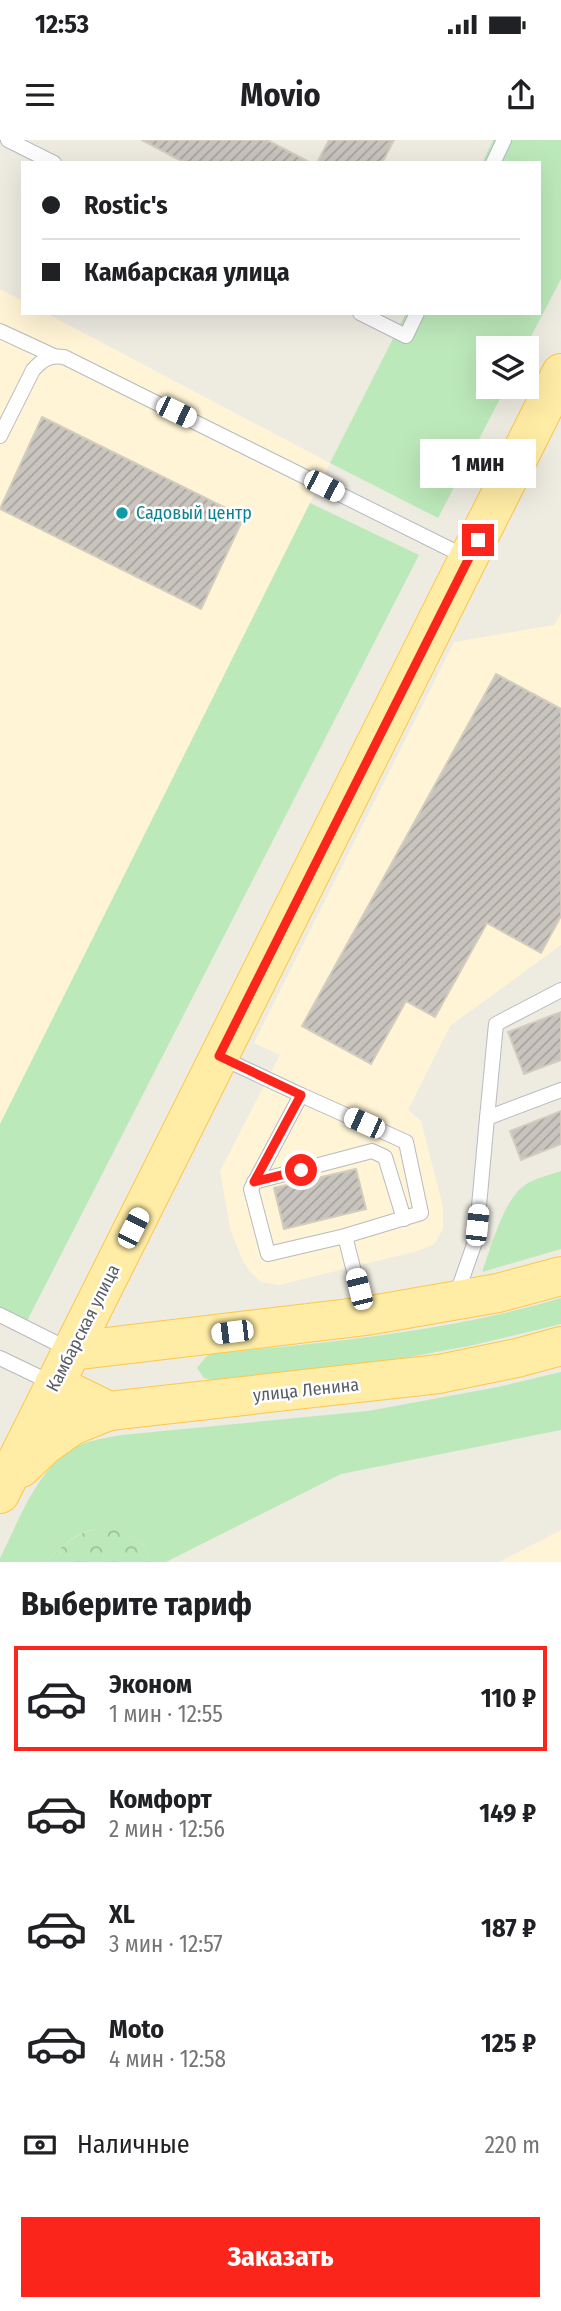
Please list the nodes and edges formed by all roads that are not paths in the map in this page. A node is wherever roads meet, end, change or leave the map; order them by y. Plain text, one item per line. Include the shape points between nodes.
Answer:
1 (8, 140) edge
2 (504, 140) edge
3 (50, 161) edge
4 (494, 161) edge
5 (364, 315) edge
6 (416, 315) edge
7 (0, 331) edge
8 (52, 355) junction
9 (561, 373) edge
10 (0, 436) edge
11 (469, 558) junction
12 (561, 990) edge
13 (219, 1056) junction
14 (561, 1090) edge
15 (301, 1095) junction
16 (487, 1118) junction
17 (254, 1182) junction
18 (404, 1219) junction
19 (345, 1236) junction
20 (561, 1276) edge
21 (454, 1301) junction
22 (0, 1315) edge
23 (366, 1316) junction
24 (561, 1346) edge
25 (0, 1358) edge
26 (63, 1367) junction
27 (109, 1411) junction
28 (3, 1488) edge

1 - 3 lane
2 - 4 lane
5 - 6 lane via 405,336
7 - 8 lane
8 - 10 lane via 33,370
8 - 11 lane via 78,363
9 - 11 main road, Камбарская улица
11 - 13 main road, Камбарская улица
12 - 16 lane via 496,1024
13 - 15 lane
13 - 26 main road, Камбарская улица
14 - 16 lane
15 - 17 lane
15 - 18 lane via 406,1142 421,1213
16 - 21 lane via 476,1239
17 - 18 lane via 372,1151 385,1157
17 - 19 lane via 251,1189 268,1254
18 - 19 lane
19 - 23 lane
20 - 21 main road
21 - 23 main road
22 - 26 lane
23 - 26 main road
24 - 27 main road, улица Ленина via 439,1374
25 - 26 lane
26 - 27 main road
26 - 28 main road, Камбарская улица
27 - 28 main road, улица Ленина via 72,1426 44,1445

